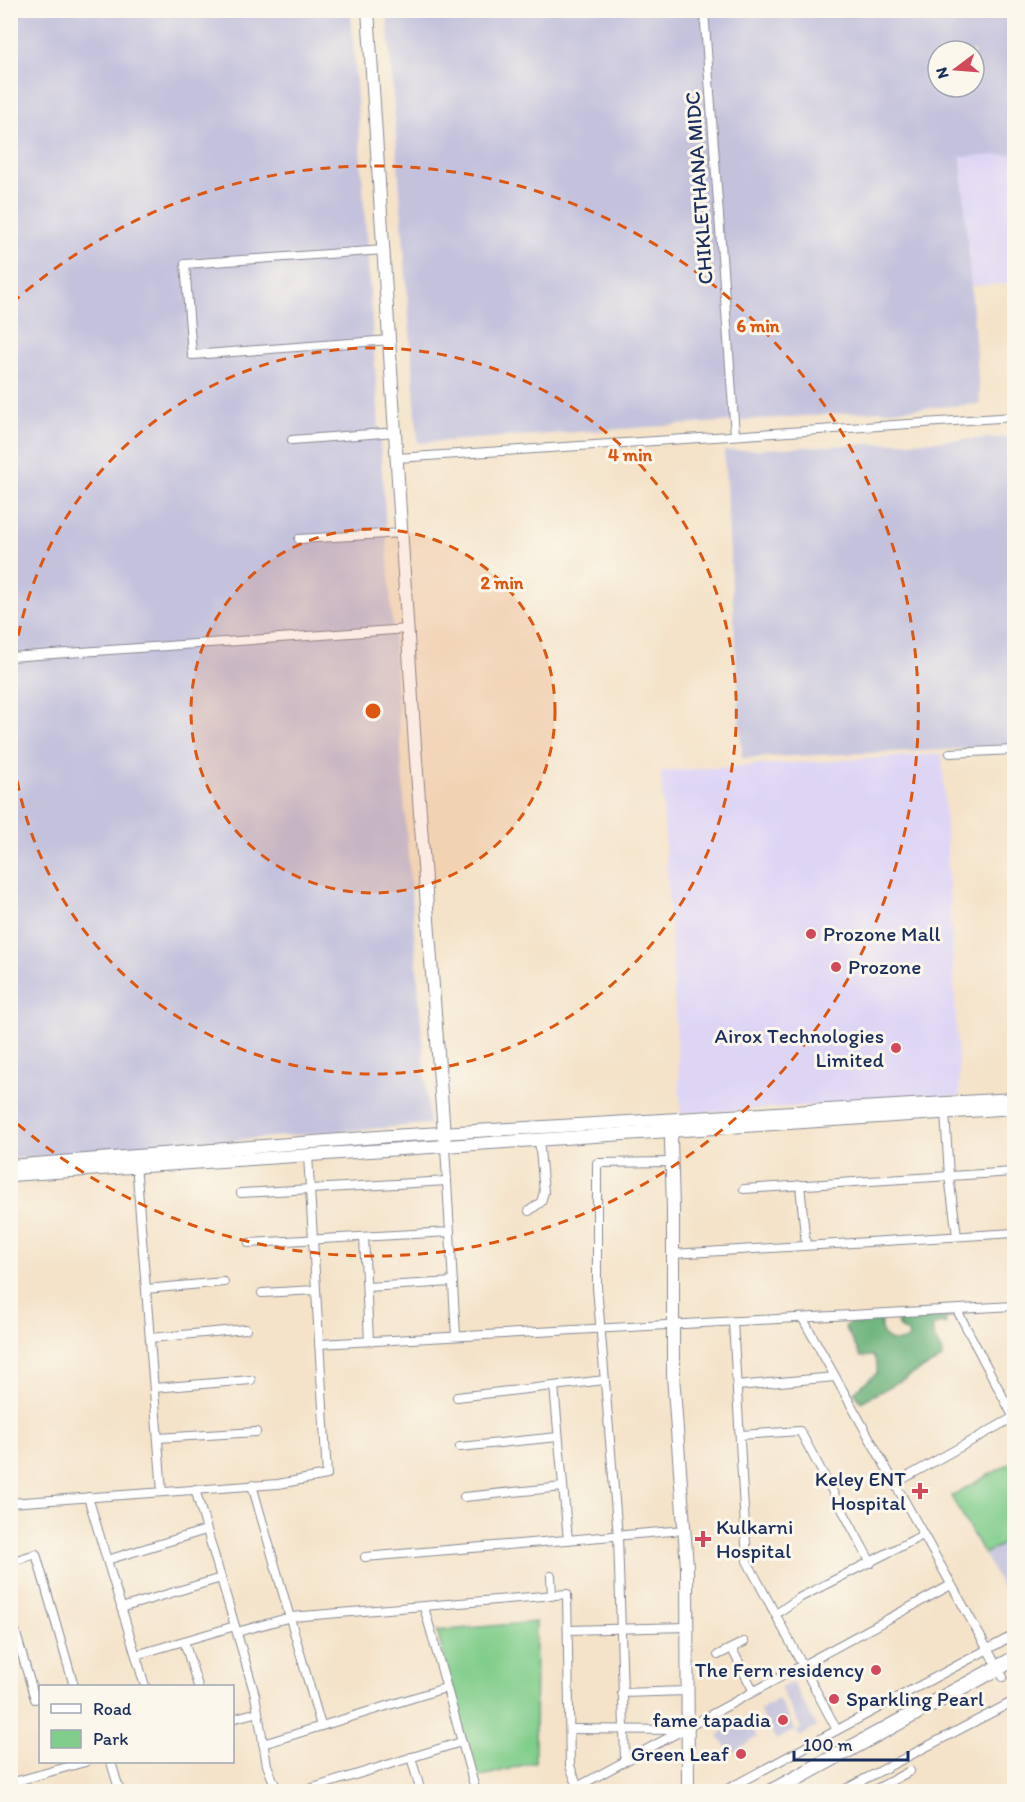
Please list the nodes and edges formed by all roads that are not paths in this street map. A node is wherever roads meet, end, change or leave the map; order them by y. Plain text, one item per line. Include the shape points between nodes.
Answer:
1 (368, 10) edge
2 (704, 10) edge
3 (384, 250) junction
4 (390, 340) junction
5 (1014, 417) edge
6 (396, 432) junction
7 (735, 435) junction
8 (292, 440) dead end
9 (398, 458) junction
10 (403, 533) junction
11 (299, 539) dead end
12 (408, 629) junction
13 (10, 657) edge
14 (1014, 750) edge
15 (950, 753) dead end
16 (1014, 1099) edge
17 (1014, 1108) edge
18 (945, 1112) junction
19 (669, 1128) junction
20 (444, 1133) junction
21 (539, 1139) junction
22 (445, 1147) junction
23 (308, 1155) junction
24 (136, 1162) junction
25 (672, 1162) junction
26 (10, 1166) edge
27 (56, 1168) junction
28 (1014, 1172) edge
29 (10, 1175) edge
30 (949, 1176) junction
31 (447, 1181) junction
32 (800, 1185) junction
33 (310, 1189) junction
34 (744, 1189) dead end
35 (241, 1193) dead end
36 (529, 1211) dead end
37 (450, 1232) junction
38 (1014, 1233) edge
39 (364, 1236) junction
40 (957, 1236) junction
41 (1014, 1238) edge
42 (312, 1239) junction
43 (249, 1243) dead end
44 (806, 1245) junction
45 (672, 1254) junction
46 (224, 1282) dead end
47 (453, 1282) junction
48 (367, 1287) junction
49 (146, 1289) junction
50 (315, 1290) junction
51 (262, 1293) dead end
52 (1014, 1306) edge
53 (957, 1310) junction
54 (803, 1318) junction
55 (733, 1322) junction
56 (672, 1325) junction
57 (601, 1328) junction
58 (246, 1329) dead end
59 (456, 1336) junction
60 (150, 1338) junction
61 (369, 1341) junction
62 (319, 1344) junction
63 (835, 1377) junction
64 (251, 1380) dead end
65 (605, 1380) junction
66 (554, 1386) junction
67 (737, 1386) junction
68 (154, 1388) junction
69 (457, 1397) dead end
70 (1014, 1417) edge
71 (256, 1432) dead end
72 (740, 1435) junction
73 (558, 1437) junction
74 (158, 1438) junction
75 (460, 1447) dead end
76 (894, 1484) junction
77 (252, 1485) junction
78 (563, 1487) junction
79 (195, 1490) junction
80 (162, 1492) junction
81 (88, 1497) junction
82 (464, 1497) dead end
83 (10, 1503) edge
84 (207, 1530) junction
85 (684, 1530) junction
86 (923, 1535) junction
87 (618, 1536) junction
88 (568, 1540) junction
89 (365, 1557) dead end
90 (107, 1560) junction
91 (10, 1562) edge
92 (871, 1563) junction
93 (551, 1576) dead end
94 (221, 1578) junction
95 (951, 1585) junction
96 (552, 1596) junction
97 (424, 1607) junction
98 (122, 1608) junction
99 (10, 1612) edge
100 (776, 1614) junction
101 (291, 1617) junction
102 (687, 1627) junction
103 (236, 1629) junction
104 (621, 1629) junction
105 (568, 1630) junction
106 (1014, 1635) edge
107 (184, 1641) junction
108 (744, 1642) dead end
109 (732, 1649) junction
110 (987, 1649) junction
111 (136, 1655) junction
112 (718, 1656) dead end
113 (1014, 1659) edge
114 (802, 1664) junction
115 (1005, 1672) edge
116 (74, 1685) edge
117 (145, 1685) edge
118 (198, 1685) edge
119 (445, 1688) junction
120 (687, 1690) junction
121 (753, 1690) junction
122 (622, 1694) junction
123 (39, 1697) edge
124 (1014, 1701) edge
125 (258, 1712) junction
126 (234, 1718) edge
127 (321, 1726) junction
128 (684, 1727) junction
129 (623, 1728) junction
130 (570, 1729) junction
131 (837, 1730) junction
132 (461, 1742) junction
133 (263, 1744) junction
134 (411, 1757) junction
135 (625, 1760) junction
136 (78, 1763) edge
137 (112, 1763) edge
138 (910, 1771) dead end
139 (10, 1783) edge
140 (856, 1788) edge
141 (579, 1789) edge
142 (120, 1791) edge
143 (280, 1791) edge
144 (300, 1791) edge
145 (421, 1791) edge
146 (476, 1791) edge
147 (568, 1791) edge
148 (688, 1791) edge
149 (722, 1791) edge
150 (771, 1791) edge
151 (791, 1791) edge
152 (840, 1791) edge
153 (871, 1791) edge

1 - 3 street
2 - 7 street, CHIKLETHANA MIDC
3 - 4 street
3 - 4 street via 185,264 192,355
4 - 6 street
5 - 7 street
6 - 8 street
6 - 9 street
7 - 9 street
9 - 10 street
10 - 11 street
10 - 12 street
12 - 13 street
12 - 20 street
14 - 15 street
16 - 19 street
17 - 18 street
18 - 19 street
18 - 30 street
19 - 20 street
19 - 21 street
19 - 25 street
20 - 22 street
20 - 24 street
21 - 22 street
21 - 36 street via 544,1196
22 - 23 street
22 - 31 street
23 - 24 street
23 - 33 street
24 - 27 street
24 - 49 street
25 - 45 street
25 - 57 street via 597,1163 597,1287
26 - 27 street
27 - 29 street
28 - 30 street
30 - 32 street
30 - 40 street
31 - 33 street
31 - 37 street
32 - 34 street
32 - 44 street
33 - 35 street
33 - 42 street
37 - 39 street
37 - 47 street
38 - 40 street
38 - 41 street
39 - 42 street
39 - 48 street
40 - 44 street
42 - 43 street
42 - 50 street
44 - 45 street
45 - 56 street
46 - 49 street
47 - 48 street
47 - 59 street
48 - 61 street
49 - 60 street
50 - 51 street
50 - 62 street
52 - 53 street
53 - 54 street
53 - 70 street
54 - 55 street
54 - 63 street
55 - 56 street
55 - 67 street
56 - 57 street
56 - 85 street
57 - 59 street
57 - 65 street
58 - 60 street
59 - 61 street
60 - 68 street
61 - 62 street
62 - 77 street via 327,1475
63 - 67 street
63 - 76 street
64 - 68 street
65 - 66 street
65 - 87 street
66 - 69 street
66 - 73 street
67 - 72 street
68 - 74 street
70 - 76 street
71 - 74 street
72 - 92 street via 800,1431
72 - 100 street via 747,1561
73 - 75 street
73 - 78 street
74 - 80 street
76 - 86 street
77 - 79 street
77 - 101 street
78 - 82 street
78 - 88 street
79 - 80 street
79 - 84 street
80 - 81 street
81 - 83 street
81 - 90 street
84 - 90 street
84 - 94 street
85 - 87 street
85 - 102 street
86 - 92 street
86 - 95 street
87 - 88 street
87 - 104 street
88 - 89 street
90 - 98 street
91 - 116 street via 36,1554
92 - 100 street
93 - 96 street
94 - 98 street
94 - 103 street
95 - 110 street
95 - 114 street
96 - 97 street
96 - 105 street via 567,1594
97 - 101 street
97 - 119 street
98 - 111 street
99 - 123 street via 35,1699
100 - 114 street
101 - 103 street
101 - 127 street
102 - 104 street
102 - 120 street
103 - 107 street
103 - 125 street
104 - 105 street
104 - 122 street
105 - 130 street
106 - 110 street
107 - 111 street
107 - 118 street
108 - 109 street
109 - 112 street
109 - 121 street
110 - 115 street
110 - 131 street
111 - 117 street
113 - 115 highway
114 - 121 street
114 - 131 street
115 - 150 highway
115 - 151 highway
119 - 127 street
119 - 132 street
120 - 122 street
120 - 128 street
121 - 128 street
122 - 129 street
124 - 140 street
125 - 126 street
125 - 133 street
127 - 133 street
128 - 129 street
128 - 135 street
128 - 148 street
129 - 130 street
129 - 135 street
130 - 141 street via 570,1766
131 - 149 street
132 - 134 street
132 - 146 street
133 - 143 street via 267,1765
134 - 144 street
134 - 145 street
135 - 141 street
136 - 139 street
137 - 142 street
138 - 153 street
140 - 152 street
141 - 147 street

